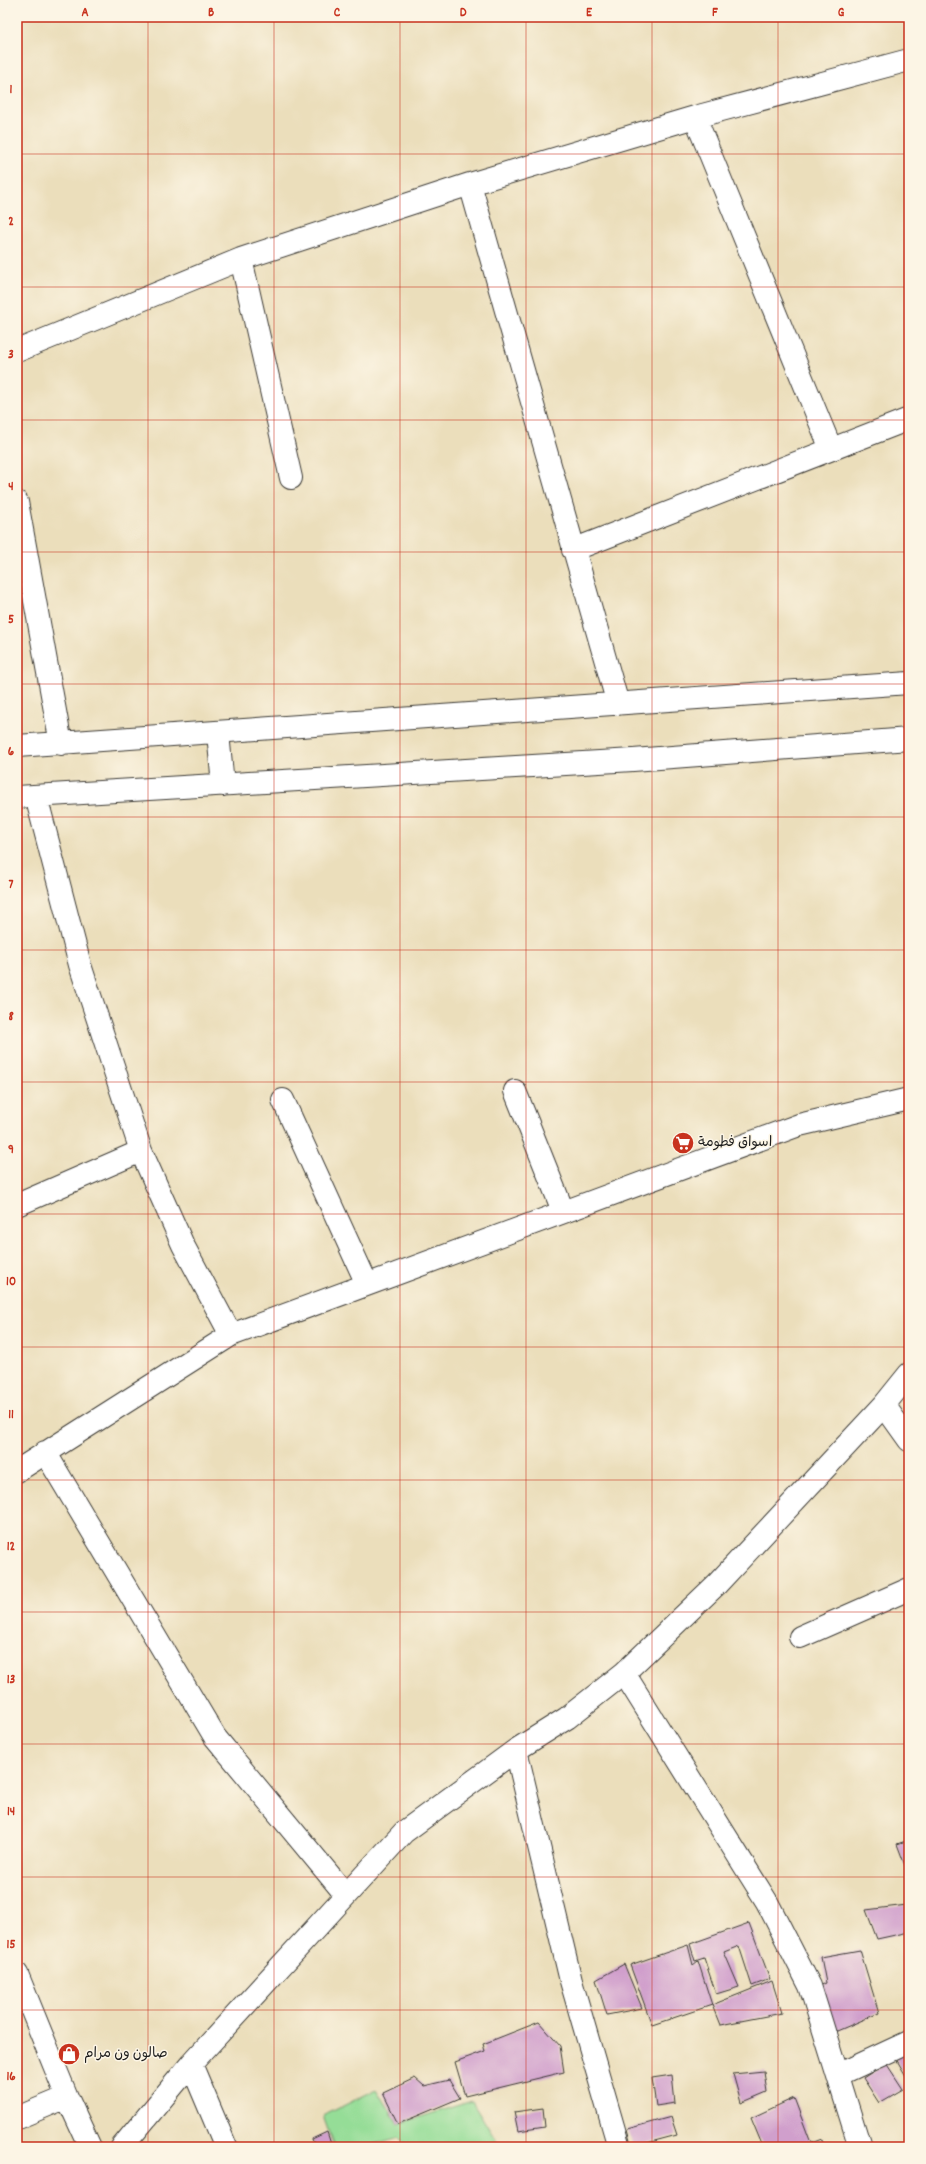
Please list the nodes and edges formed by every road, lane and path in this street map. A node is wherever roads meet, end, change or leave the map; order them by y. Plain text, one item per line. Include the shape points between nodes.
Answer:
1 (909, 60) edge
2 (695, 118) junction
3 (470, 184) junction
4 (241, 259) junction
5 (17, 351) edge
6 (909, 419) edge
7 (831, 449) junction
8 (291, 478) dead end
9 (17, 502) edge
10 (573, 550) junction
11 (909, 683) edge
12 (618, 704) junction
13 (218, 733) junction
14 (909, 739) edge
15 (62, 744) junction
16 (17, 746) edge
17 (223, 785) junction
18 (27, 796) edge
19 (515, 1091) dead end
20 (909, 1099) edge
21 (283, 1100) dead end
22 (141, 1151) junction
23 (17, 1205) edge
24 (563, 1211) junction
25 (367, 1284) junction
26 (231, 1336) junction
27 (909, 1374) edge
28 (884, 1405) junction
29 (909, 1440) edge
30 (45, 1452) junction
31 (17, 1471) edge
32 (909, 1589) edge
33 (800, 1637) dead end
34 (624, 1673) junction
35 (516, 1750) junction
36 (346, 1895) junction
37 (17, 1974) edge
38 (909, 2042) edge
39 (191, 2064) junction
40 (838, 2075) junction
41 (67, 2097) junction
42 (17, 2118) edge
43 (90, 2147) edge
44 (122, 2147) edge
45 (226, 2147) edge
46 (619, 2147) edge
47 (860, 2147) edge

1 - 2 street
2 - 3 street
2 - 7 street
3 - 4 street
3 - 10 street
4 - 5 street
4 - 8 street
6 - 7 street
7 - 10 street
9 - 15 street
10 - 12 street
11 - 12 street
12 - 13 street
13 - 15 street
13 - 17 street
14 - 17 street via 641,760
15 - 16 street
17 - 18 street
18 - 22 street
19 - 24 street
20 - 24 street via 800,1125
21 - 25 street
22 - 23 street
22 - 26 street via 183,1245
24 - 25 street
25 - 26 street
26 - 30 street
27 - 28 street
28 - 29 street
28 - 34 street via 717,1584
30 - 31 street
30 - 36 street via 214,1737
32 - 33 street
34 - 35 street via 567,1718
34 - 40 street via 767,1902 810,1986
35 - 36 street via 404,1832
35 - 46 street via 570,1981
36 - 39 street
37 - 41 street
38 - 40 street
39 - 44 street
39 - 45 street
40 - 47 street
41 - 42 street
41 - 43 street

